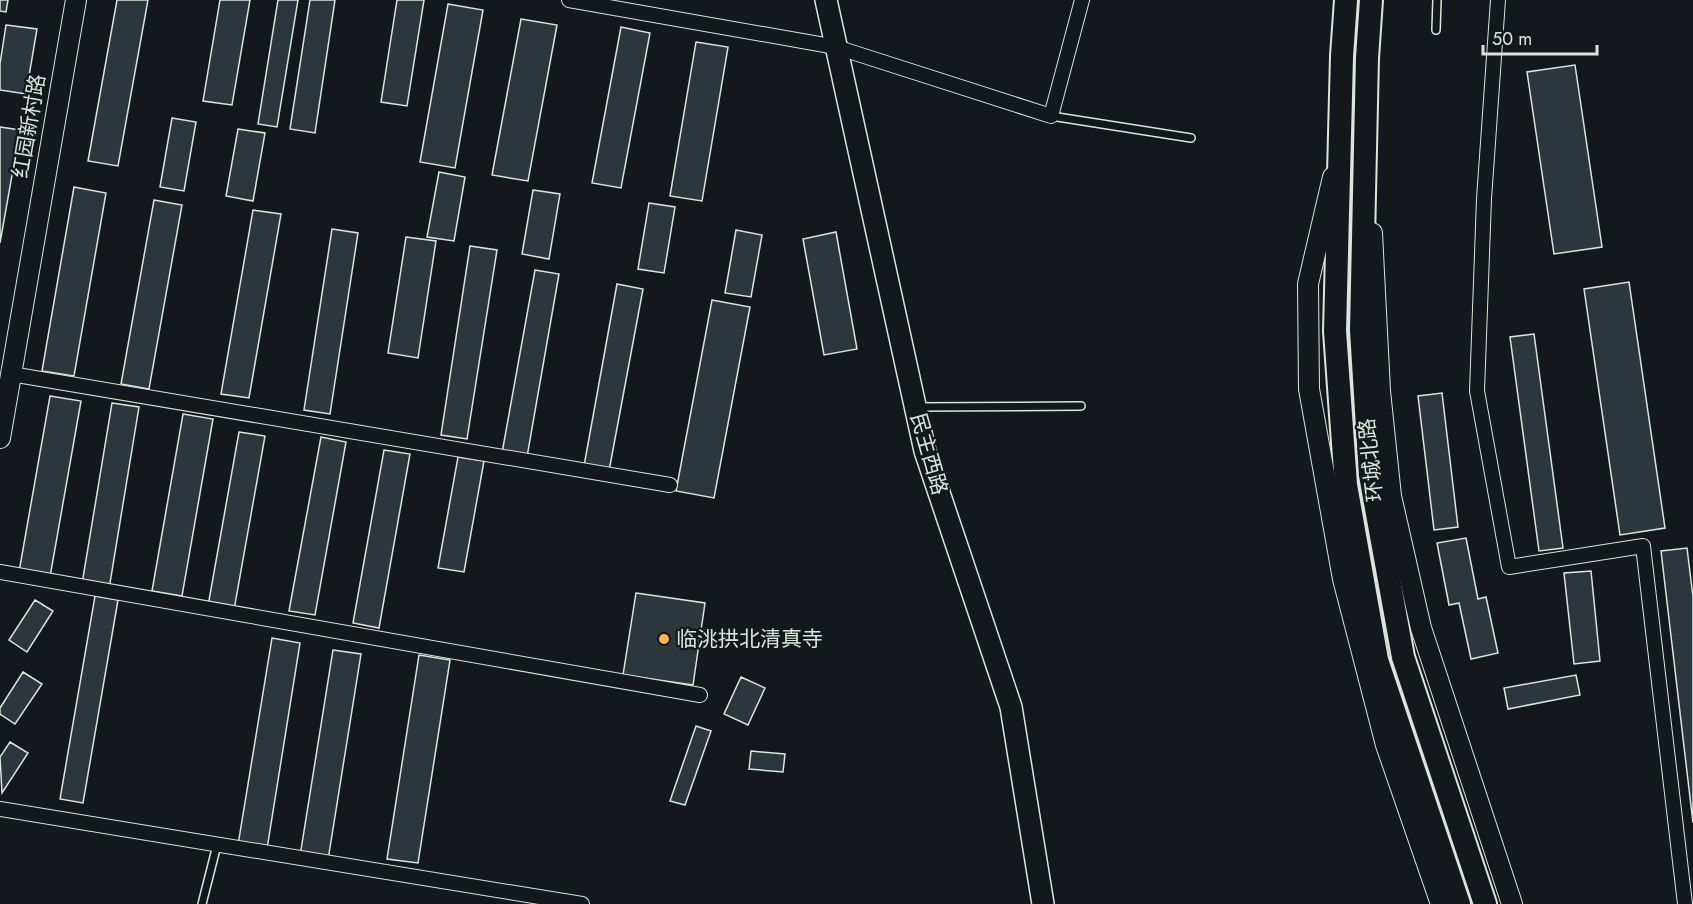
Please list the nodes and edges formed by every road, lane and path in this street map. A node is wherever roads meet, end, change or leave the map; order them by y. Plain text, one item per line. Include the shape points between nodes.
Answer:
1 (75, 0) edge
2 (570, 0) edge
3 (826, 0) edge
4 (1082, 0) edge
5 (1336, 0) edge
6 (1347, 0) edge
7 (1371, 0) edge
8 (1380, 0) edge
9 (1437, 0) edge
10 (1498, 0) edge
11 (1436, 30) dead end
12 (837, 47) junction
13 (1367, 58) junction
14 (1340, 115) junction
15 (1051, 116) junction
16 (1191, 138) dead end
17 (1365, 149) junction
18 (1340, 151) junction
19 (11, 374) junction
20 (1081, 406) dead end
21 (915, 407) junction
22 (0, 438) edge
23 (670, 485) dead end
24 (0, 572) edge
25 (700, 695) dead end
26 (0, 809) edge
27 (217, 845) junction
28 (202, 904) edge
29 (582, 904) edge
30 (1043, 904) edge
31 (1441, 904) edge
32 (1459, 904) edge
33 (1485, 904) edge
34 (1512, 904) edge
35 (1684, 904) edge

1 - 19 main road, 红园新村路
2 - 12 street
3 - 12 main road, 民主西路
4 - 15 street
5 - 14 highway via 1331,60
6 - 14 highway, 环城北路
7 - 13 highway, 环城北路
8 - 13 highway
9 - 11 lane
10 - 35 street via 1484,199 1477,391 1509,567 1642,546
12 - 15 street
12 - 21 main road, 民主西路
13 - 17 highway, 环城北路
14 - 18 highway, 环城北路
15 - 16 lane
17 - 33 highway, 环城北路 via 1360,330 1370,475 1403,657
17 - 34 main road via 1390,496 1421,628
18 - 31 main road via 1308,284 1309,389 1342,579 1386,745
18 - 32 highway, 环城北路 via 1335,331 1345,474 1377,660
19 - 22 main road, 红园新村路
19 - 23 street
20 - 21 lane
21 - 30 main road, 民主西路 via 925,451 1011,707
24 - 25 street
26 - 27 street
27 - 28 lane
27 - 29 street

